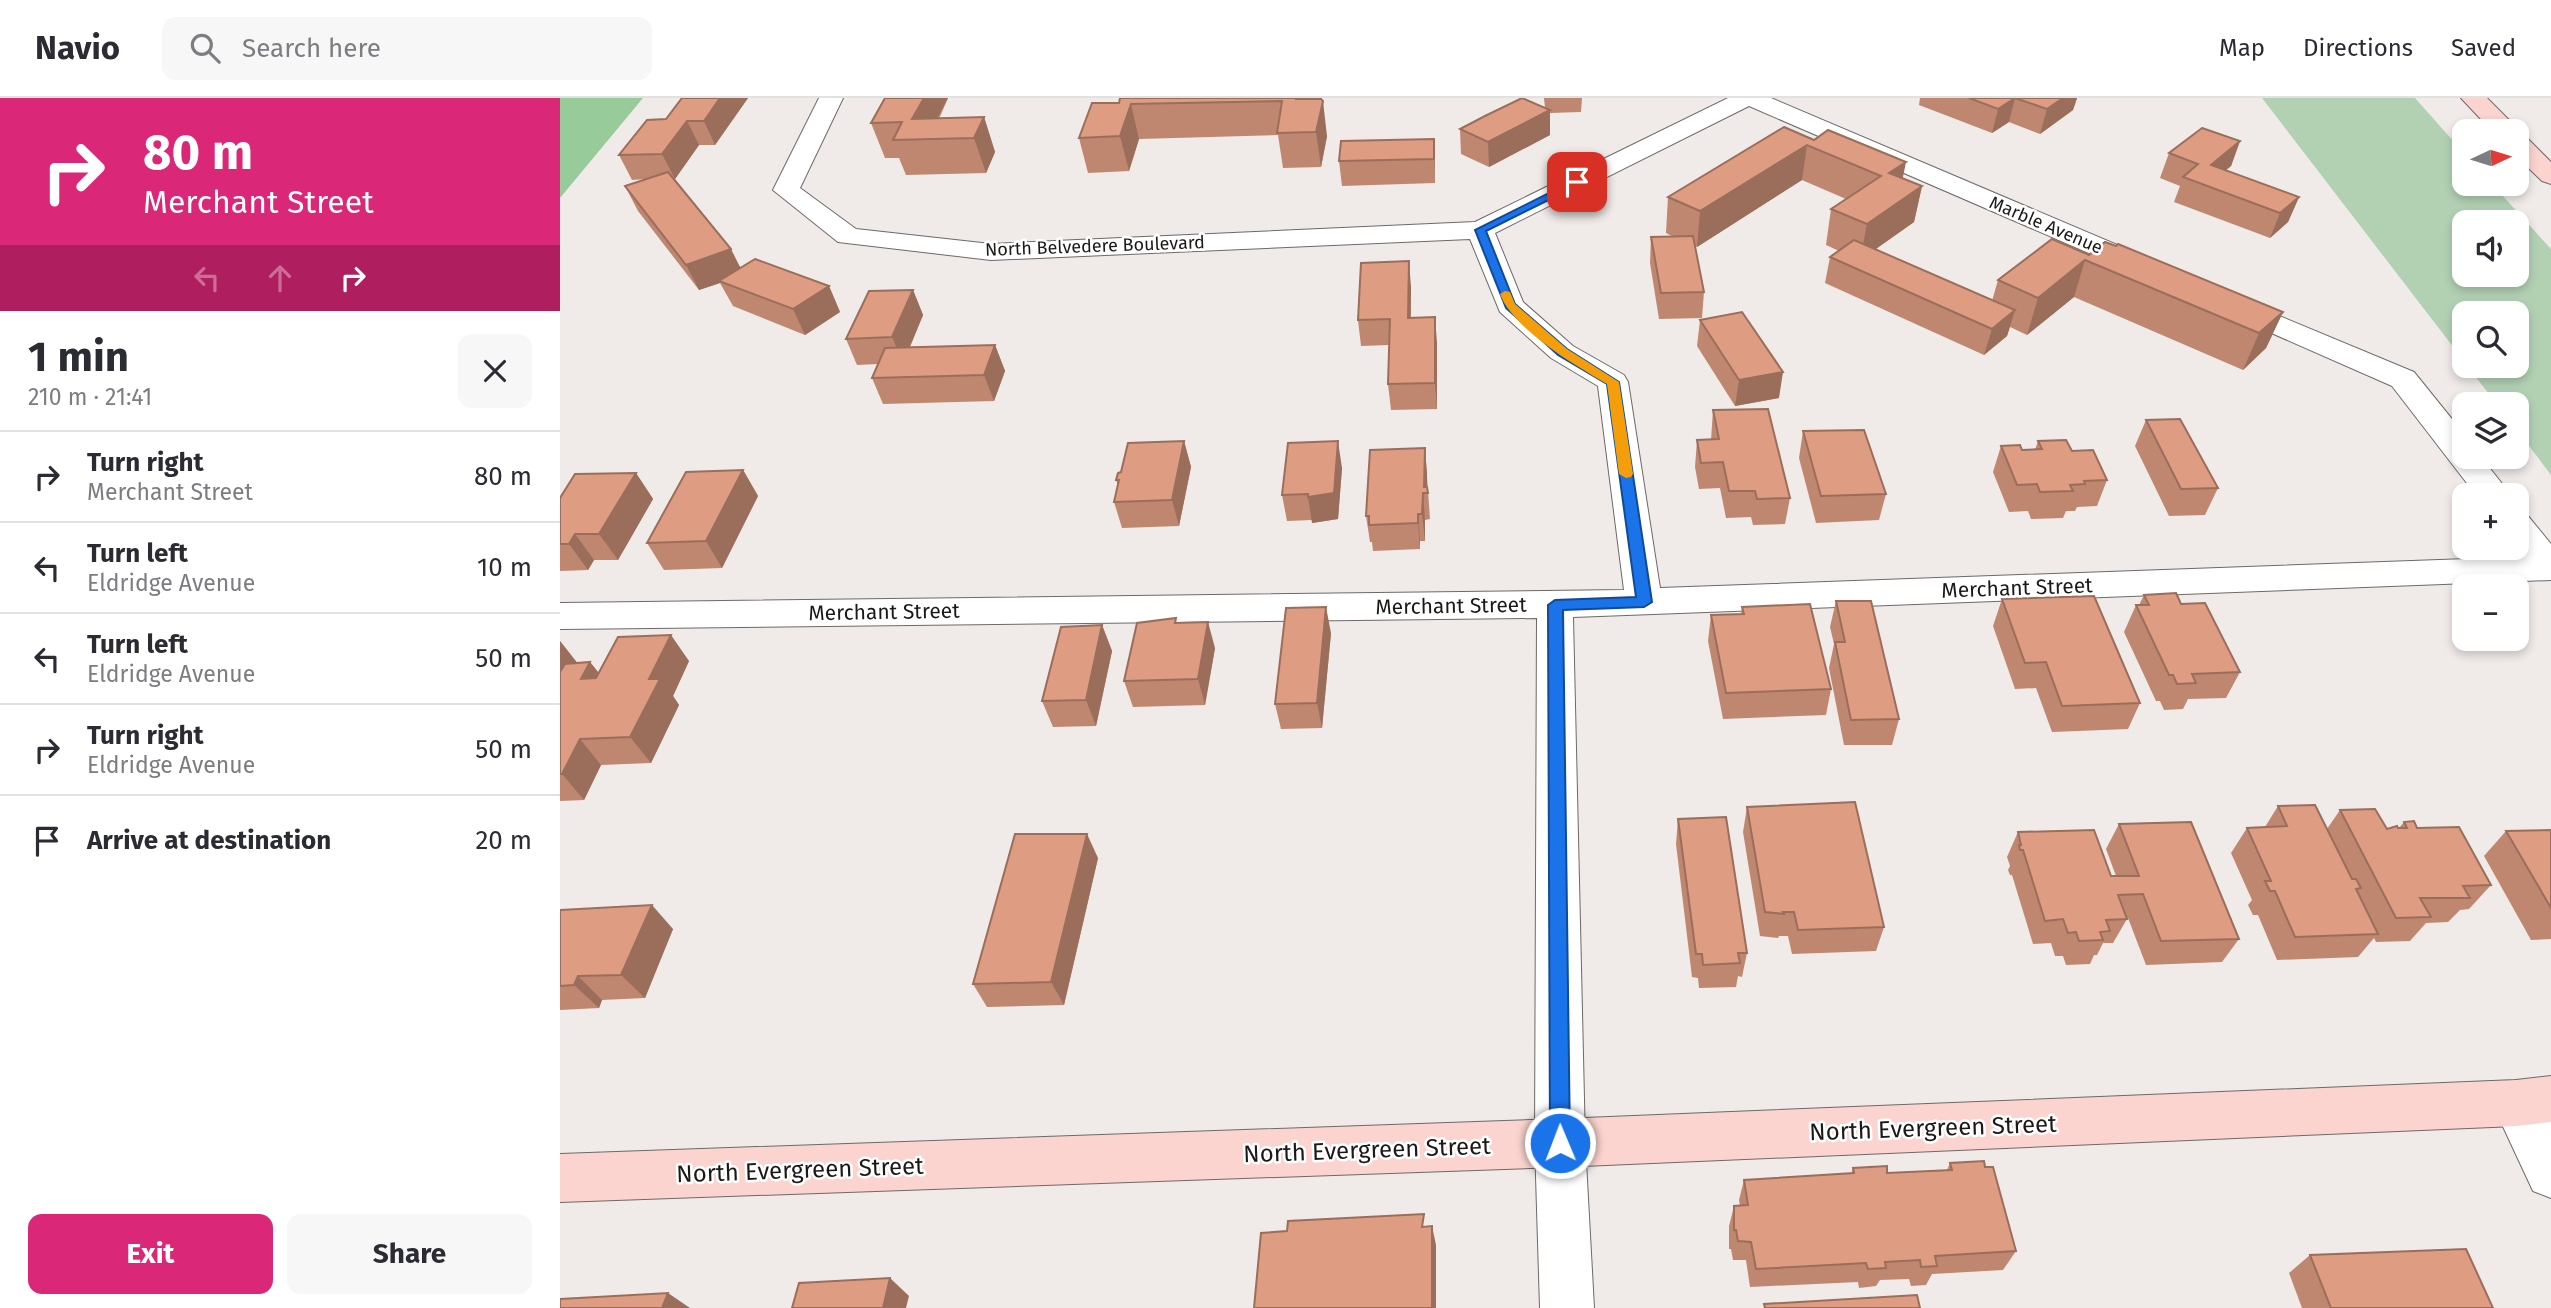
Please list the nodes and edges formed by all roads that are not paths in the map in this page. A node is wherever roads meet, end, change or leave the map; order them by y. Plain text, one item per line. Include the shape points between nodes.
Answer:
1 (831, 98) edge
2 (1749, 98) edge
3 (2473, 98) edge
4 (2494, 119) edge
5 (2529, 154) edge
6 (2551, 176) edge
7 (1480, 230) junction
8 (2173, 280) edge
9 (2211, 296) edge
10 (2452, 442) edge
11 (2473, 469) edge
12 (2485, 483) edge
13 (2529, 540) edge
14 (2551, 568) edge
15 (1644, 602) junction
16 (1555, 605) junction
17 (560, 615) edge
18 (2533, 1101) edge
19 (1560, 1143) junction
20 (2551, 1174) edge
21 (560, 1178) edge
22 (1567, 1308) edge

1 - 7 street, North Belvedere Boulevard via 786,190 848,236 991,252
2 - 7 street
2 - 8 street, Marble Avenue
3 - 4 street
5 - 6 street
7 - 15 street via 1510,306 1562,352 1613,382
9 - 10 street via 2403,379
11 - 12 street
13 - 14 street
14 - 15 street, Merchant Street
15 - 16 street, Merchant Street
16 - 17 street, Merchant Street
16 - 19 street
18 - 19 street, North Evergreen Street
18 - 20 street
19 - 21 street, North Evergreen Street
19 - 22 street

